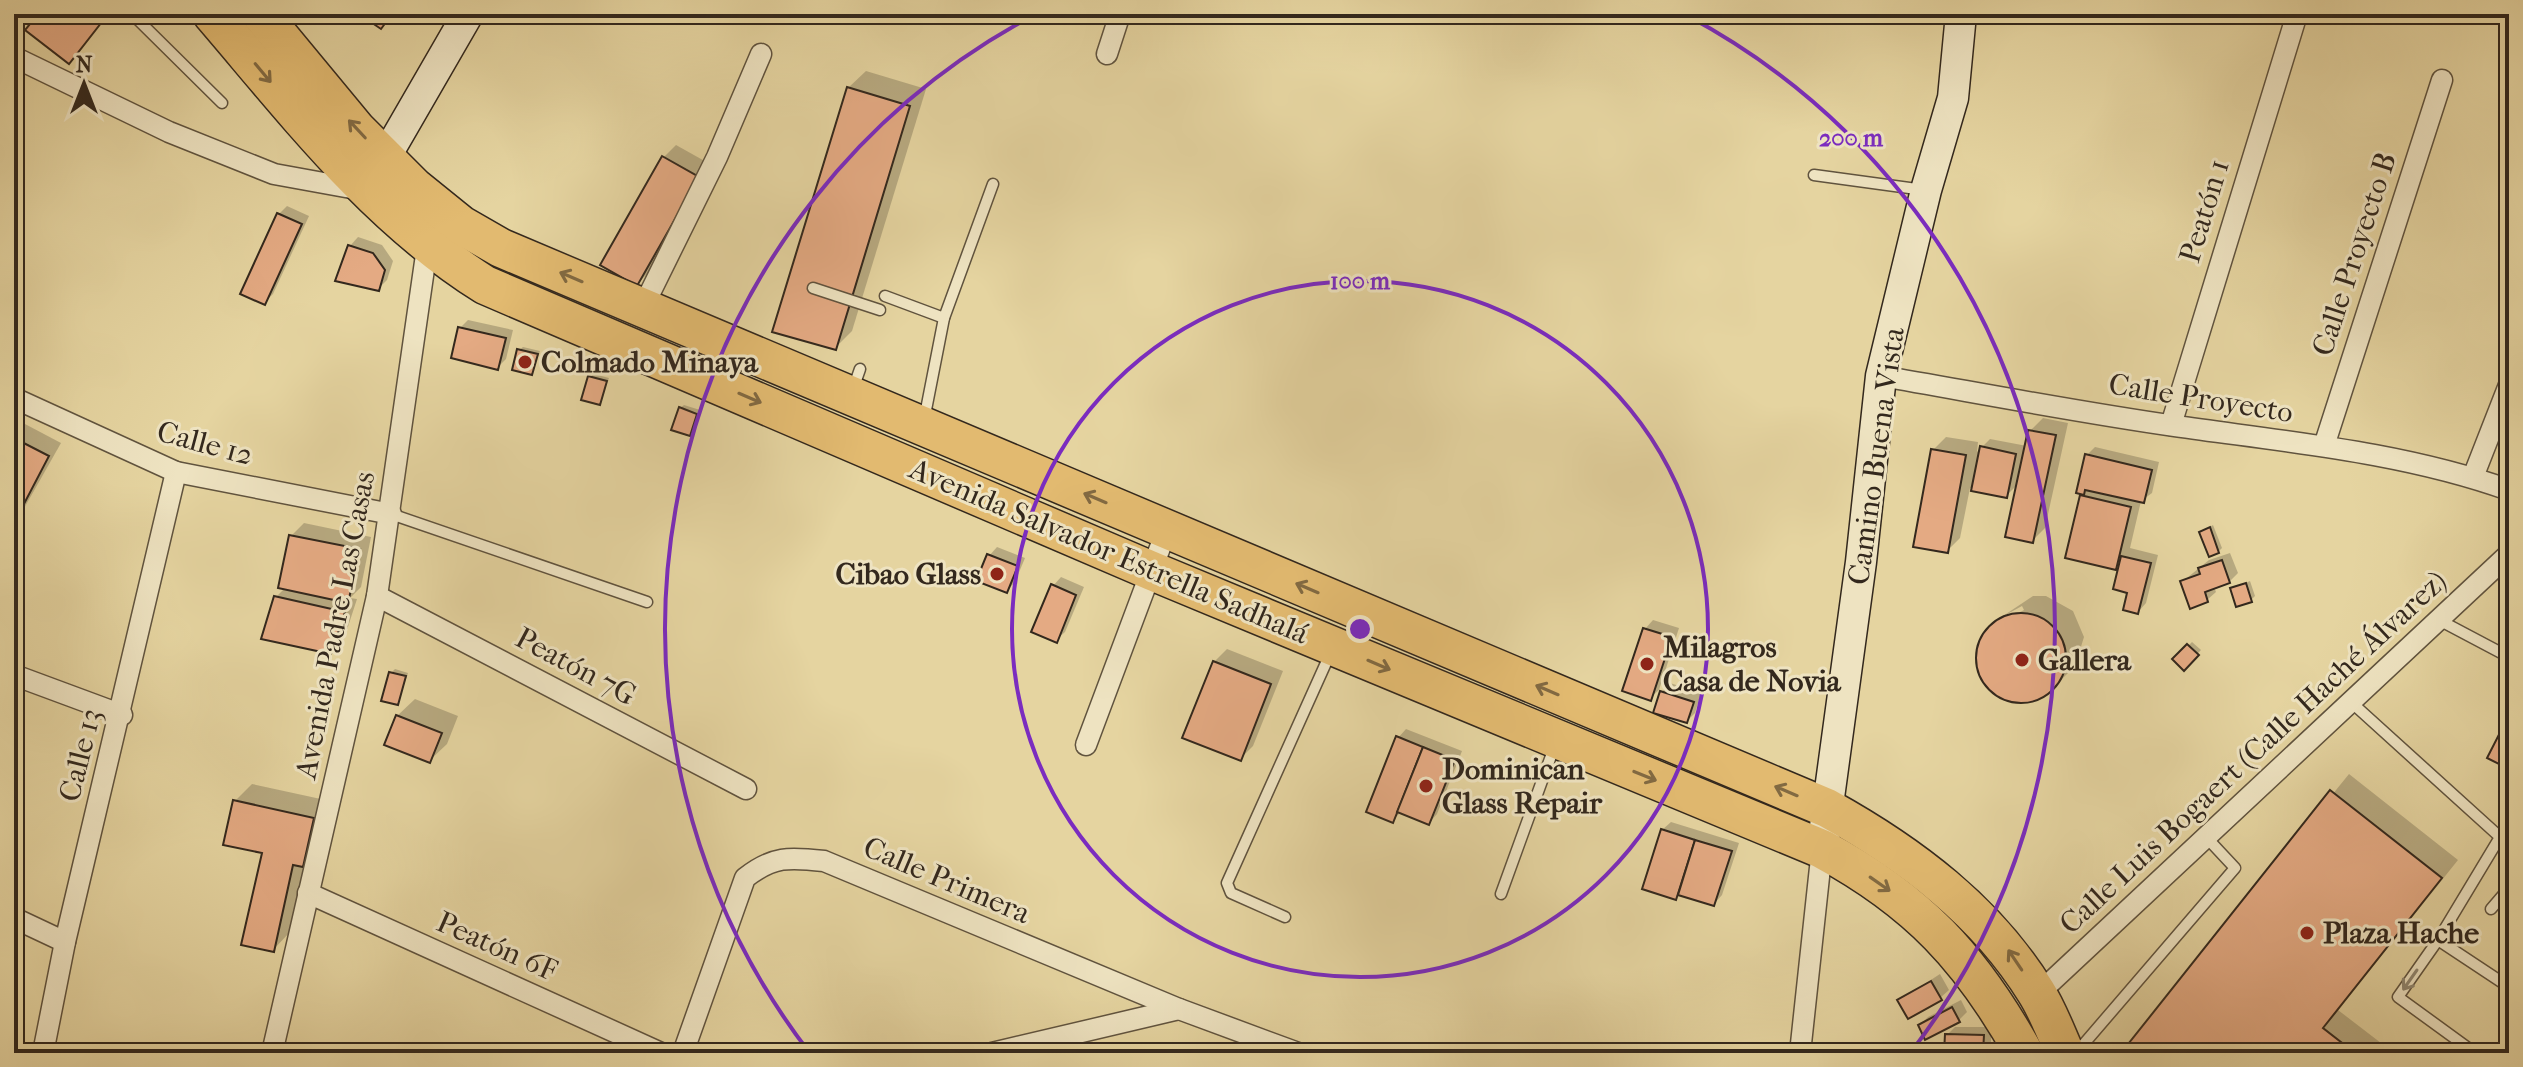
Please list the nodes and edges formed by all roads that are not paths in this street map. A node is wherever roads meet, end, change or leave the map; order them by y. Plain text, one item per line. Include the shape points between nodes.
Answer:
1 (132, 14) edge
2 (212, 14) edge
3 (261, 14) edge
4 (468, 14) edge
5 (1120, 14) edge
6 (1961, 14) edge
7 (2297, 14) edge
8 (761, 54) dead end
9 (1107, 54) dead end
10 (14, 57) edge
11 (2442, 80) dead end
12 (222, 103) dead end
13 (385, 158) junction
14 (1814, 175) dead end
15 (993, 184) dead end
16 (1926, 190) junction
17 (370, 192) junction
18 (431, 204) junction
19 (428, 244) junction
20 (813, 288) dead end
21 (885, 296) dead end
22 (643, 307) junction
23 (880, 310) dead end
24 (944, 318) junction
25 (1881, 376) junction
26 (2509, 385) edge
27 (14, 398) edge
28 (923, 425) junction
29 (2171, 425) junction
30 (2324, 446) junction
31 (176, 472) junction
32 (2473, 477) junction
33 (2509, 490) edge
34 (391, 514) junction
35 (1167, 529) junction
36 (2509, 554) edge
37 (1152, 571) junction
38 (377, 596) junction
39 (647, 602) dead end
40 (2439, 620) junction
41 (1333, 646) junction
42 (2509, 657) edge
43 (14, 675) edge
44 (2351, 702) junction
45 (122, 715) junction
46 (1557, 739) junction
47 (1086, 745) dead end
48 (746, 789) dead end
49 (1827, 808) junction
50 (2206, 837) junction
51 (1822, 849) junction
52 (2509, 888) edge
53 (308, 893) junction
54 (1501, 894) dead end
55 (2491, 909) dead end
56 (1285, 917) dead end
57 (14, 918) edge
58 (2438, 940) junction
59 (65, 942) junction
60 (2509, 987) edge
61 (2038, 994) junction
62 (1179, 1009) junction
63 (43, 1053) edge
64 (272, 1053) edge
65 (661, 1053) edge
66 (683, 1053) edge
67 (992, 1053) edge
68 (1298, 1053) edge
69 (1800, 1053) edge
70 (2024, 1053) edge
71 (2065, 1053) edge
72 (2076, 1053) edge
73 (2475, 1053) edge

1 - 12 lane
2 -> 17 highway, Avenida Salvador Estrella Sadhalá
13 -> 3 highway, Avenida Salvador Estrella Sadhalá
4 - 13 street
5 - 9 street
6 - 16 street, Camino Buena Vista via 1953,98
7 - 29 street, Peatón 1
8 - 22 street
10 - 17 street via 169,132 274,174
11 - 30 street, Calle Proyecto B
13 - 17 street
13 - 18 highway, Avenida Salvador Estrella Sadhalá
14 - 16 lane
15 - 24 lane
16 - 25 street, Camino Buena Vista
17 - 19 highway, Avenida Salvador Estrella Sadhalá
18 - 19 street, Avenida Padre Las Casas
22 -> 18 highway, Avenida Salvador Estrella Sadhalá via 501,248
19 - 34 street, Avenida Padre Las Casas
19 -> 37 highway, Avenida Salvador Estrella Sadhalá via 485,285
20 - 23 lane
21 - 24 lane
22 - 28 highway, Avenida Salvador Estrella Sadhalá via 786,362 855,382
24 - 28 lane
25 - 29 street, Calle Proyecto
25 - 49 street, Camino Buena Vista
26 - 32 street
27 - 31 street, Calle 12
35 -> 28 highway, Avenida Salvador Estrella Sadhalá
29 - 30 street, Calle Proyecto
30 - 32 street, Calle Proyecto
31 - 34 street, Calle 12
31 - 45 street, Calle 13
32 - 33 street, Calle Proyecto
34 - 38 street, Avenida Padre Las Casas
34 - 39 lane
35 - 37 street
49 -> 35 highway, Avenida Salvador Estrella Sadhalá
36 - 40 street, Calle Luis Bogaert (Calle Haché Álvarez)
37 - 41 highway, Avenida Salvador Estrella Sadhalá
37 - 47 street
38 - 48 street, Peatón 7G
38 - 53 street, Avenida Padre Las Casas
40 - 42 lane
40 - 44 street, Calle Luis Bogaert (Calle Haché Álvarez)
41 -> 46 highway, Avenida Salvador Estrella Sadhalá
41 - 56 lane via 1227,883 1231,893
43 - 45 street
44 - 50 street, Calle Luis Bogaert (Calle Haché Álvarez)
44 - 58 lane via 2500,837
45 - 59 street, Calle 13
46 -> 51 highway, Avenida Salvador Estrella Sadhalá
46 - 54 lane
49 - 51 street, Camino Buena Vista
61 -> 49 highway, Avenida Salvador Estrella Sadhalá via 1970,909 1920,866
50 - 61 street, Calle Luis Bogaert (Calle Haché Álvarez)
50 - 72 lane via 2235,868
51 - 69 street
51 -> 70 highway, Avenida Salvador Estrella Sadhalá via 1857,868 1940,932 2002,1014
52 - 55 lane
53 - 64 street, Avenida Padre Las Casas
53 - 65 street, Peatón 6F
57 - 59 street
58 - 60 lane
58 -> 73 lane via 2398,997
59 - 63 street, Calle 13
61 - 71 highway, Avenida Salvador Estrella Sadhalá
62 - 66 street, Calle Primera via 824,861 793,857 765,862 745,878
62 - 67 street
62 - 68 street, Calle Primera

